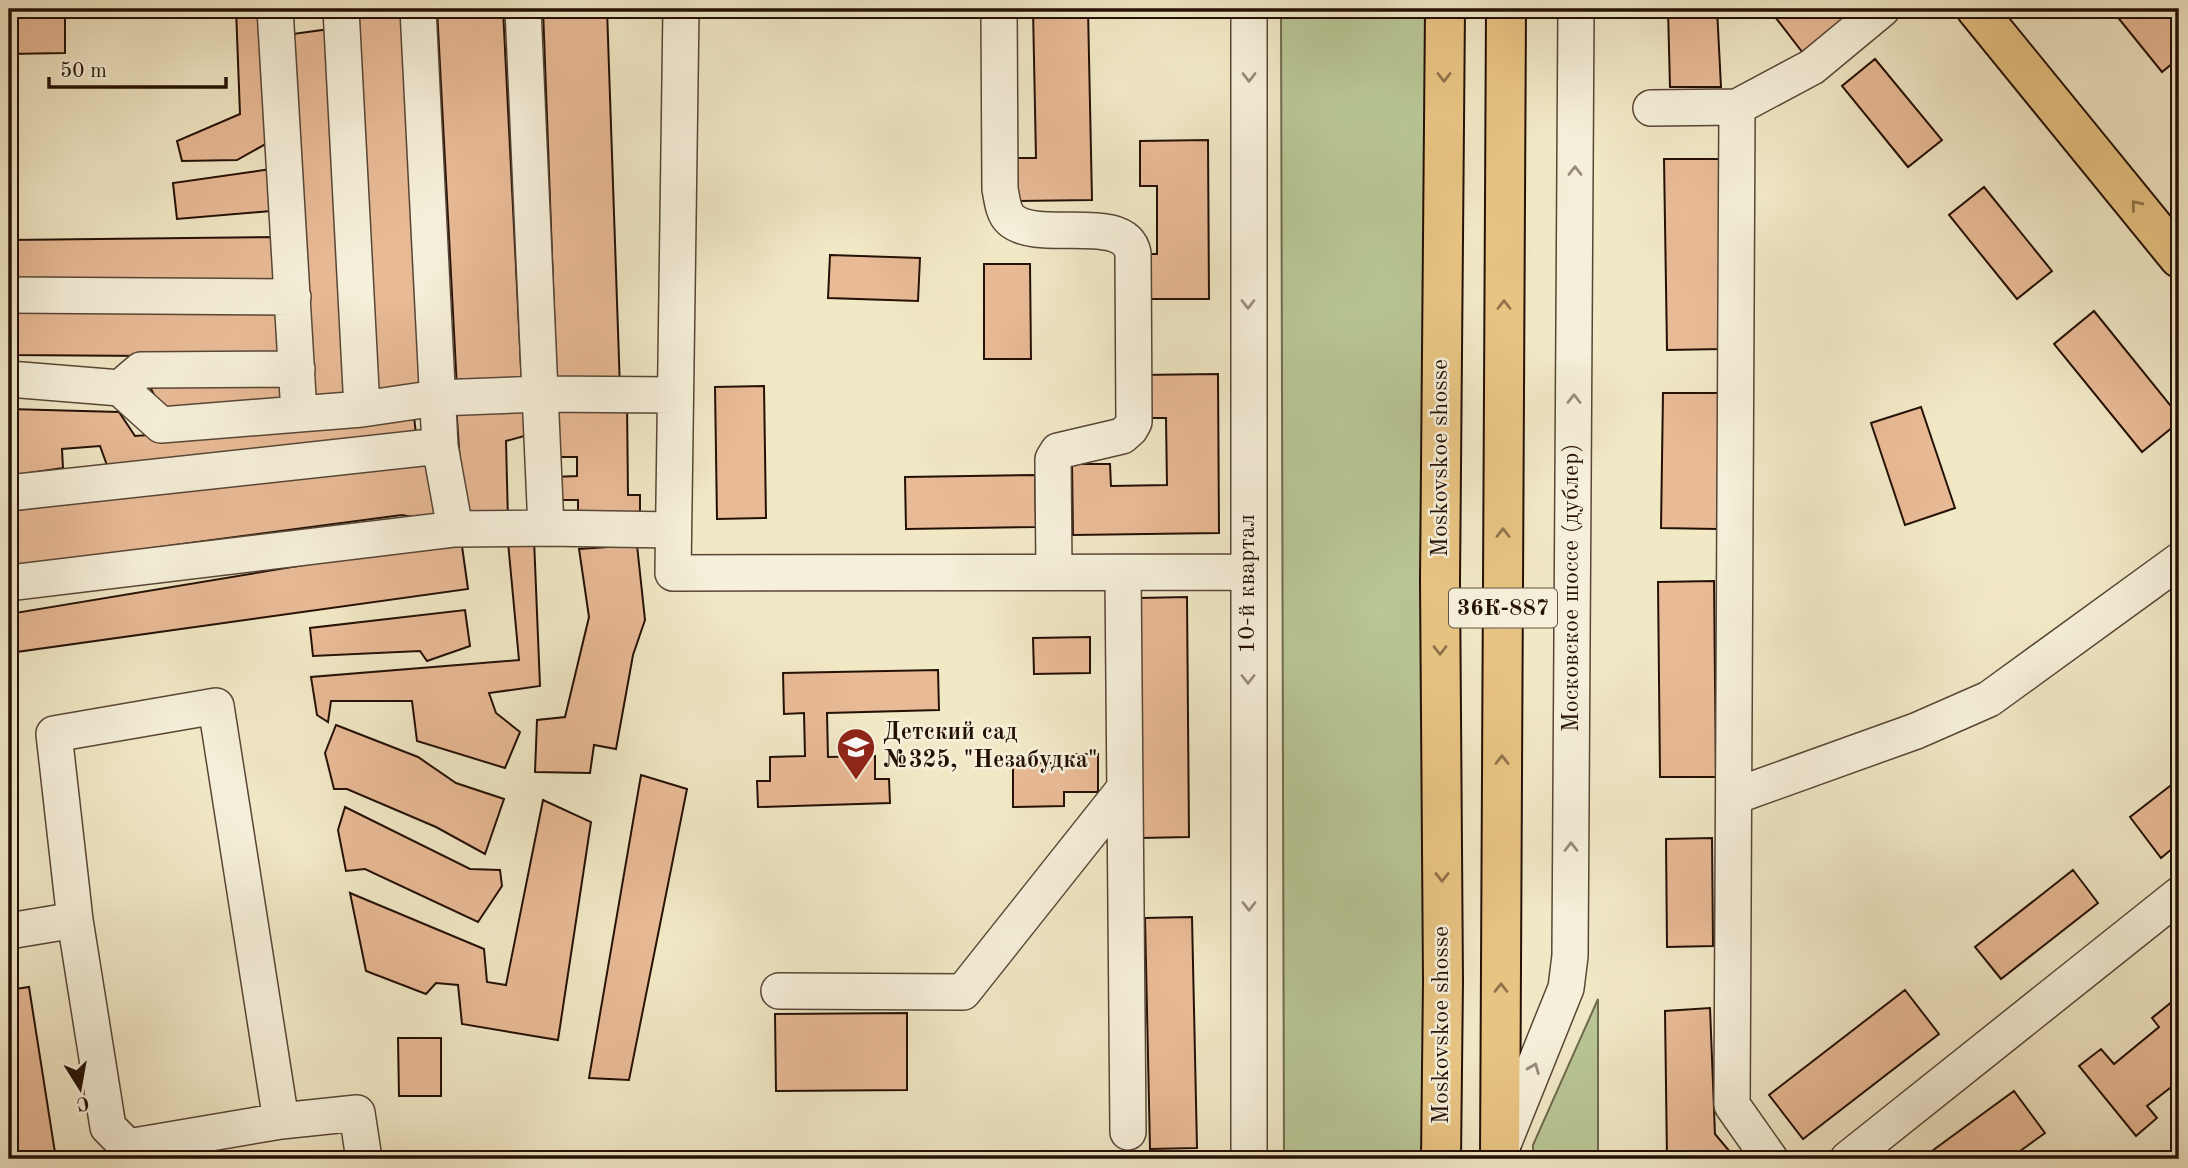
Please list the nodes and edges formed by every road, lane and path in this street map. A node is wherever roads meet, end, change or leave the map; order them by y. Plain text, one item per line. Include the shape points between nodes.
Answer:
1 (275, 9) edge
2 (341, 9) edge
3 (418, 9) edge
4 (523, 9) edge
5 (681, 9) edge
6 (999, 9) edge
7 (1249, 9) edge
8 (1445, 9) edge
9 (1506, 9) edge
10 (1576, 9) edge
11 (1882, 9) edge
12 (1976, 9) edge
13 (1738, 107) junction
14 (1651, 108) dead end
15 (2179, 258) edge
16 (9, 295) edge
17 (293, 297) junction
18 (297, 369) junction
19 (9, 379) edge
20 (120, 388) junction
21 (540, 394) junction
22 (675, 395) junction
23 (437, 398) junction
24 (362, 409) junction
25 (299, 414) junction
26 (440, 446) junction
27 (9, 493) edge
28 (546, 528) junction
29 (454, 529) junction
30 (673, 530) junction
31 (2179, 561) edge
32 (1054, 572) junction
33 (1248, 572) junction
34 (1123, 573) junction
35 (9, 583) edge
36 (1125, 788) junction
37 (1735, 796) junction
38 (2179, 895) edge
39 (75, 920) junction
40 (9, 931) edge
41 (779, 991) dead end
42 (281, 1121) junction
43 (1128, 1132) dead end
44 (1500, 1157) edge
45 (364, 1159) edge
46 (1249, 1159) edge
47 (1441, 1159) edge
48 (1770, 1159) edge
49 (1848, 1159) edge

1 - 17 street
2 - 24 street
3 - 23 street
4 - 21 street
5 - 22 street
6 - 32 street via 1000,189 1004,208 1011,220 1031,229 1122,236 1133,253 1134,422 1122,436 1058,451 1053,459
7 -> 33 street, 10-й квартал
8 -> 47 main road, Moskovskoe shosse / 36К-887
44 -> 9 main road, 36К-887
44 -> 10 street, Московское шоссе (дублер) via 1566,988 1570,956
11 - 13 street via 1812,67
15 -> 12 main road
13 - 14 street
13 - 37 street
16 - 17 street
17 - 18 street
18 - 20 street via 141,370
18 - 25 street
19 - 20 street
20 - 25 street via 161,425
21 - 22 street
21 - 23 street
21 - 28 street
22 - 30 street
23 - 24 street
23 - 26 street
24 - 25 street
26 - 27 street
26 - 29 street
28 - 29 street
28 - 30 street
29 - 35 street
30 - 32 street via 673,573
31 - 37 street via 1989,699 1916,731
32 - 34 street
33 - 34 street
33 -> 46 street, 10-й квартал
34 - 36 street
36 - 41 street via 963,992
36 - 43 street
37 - 48 street via 1732,1105
38 - 49 street
39 - 40 street
39 - 42 street via 108,1127 128,1147
39 - 42 street via 54,734 216,706
42 - 45 street via 357,1113

